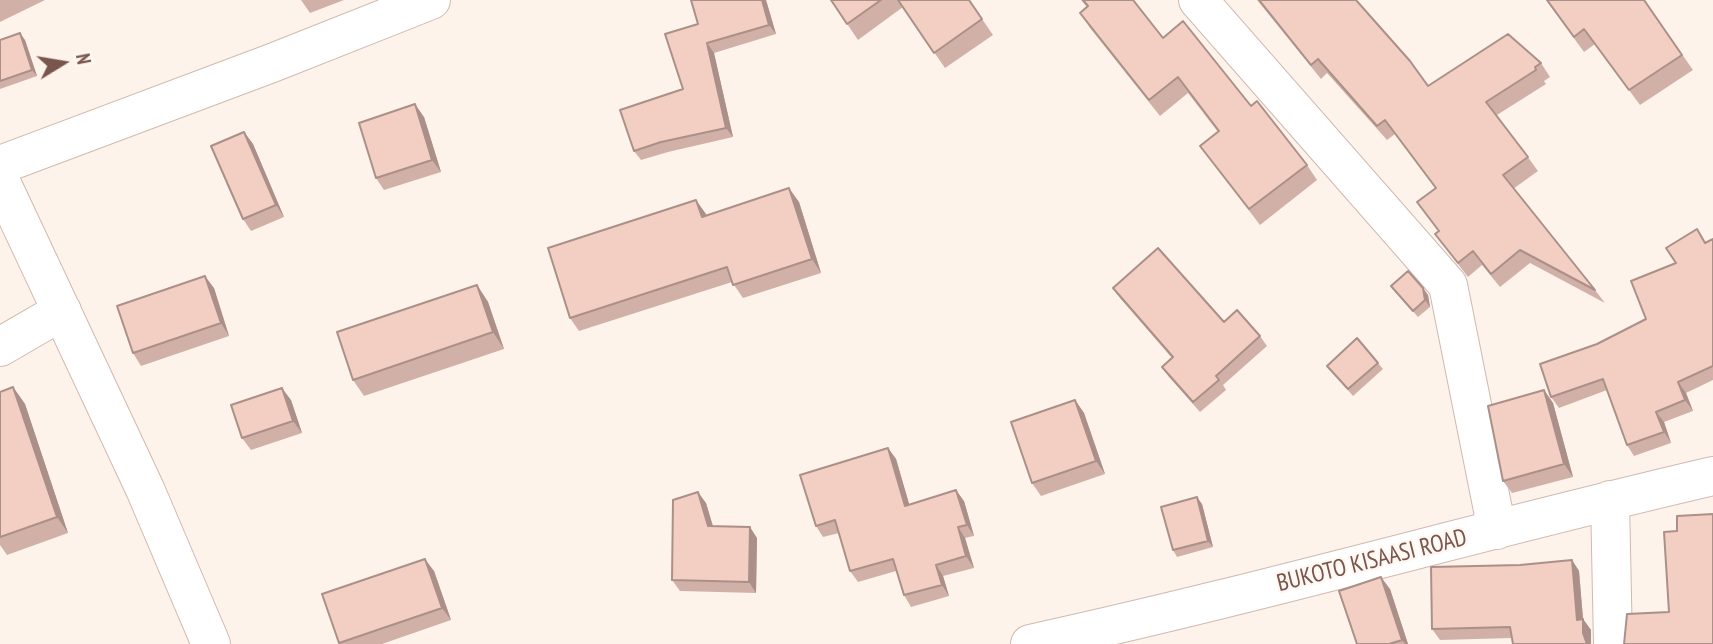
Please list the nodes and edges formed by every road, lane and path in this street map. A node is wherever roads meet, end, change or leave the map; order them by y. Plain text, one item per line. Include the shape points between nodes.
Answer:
1 (431, 0) edge
2 (1198, 0) edge
3 (0, 165) edge
4 (0, 180) edge
5 (62, 311) junction
6 (0, 347) edge
7 (1713, 476) edge
8 (1610, 500) junction
9 (1497, 530) junction
10 (211, 644) edge
11 (1030, 644) edge
12 (1613, 644) edge

1 - 3 street
2 - 9 street via 1448,285
4 - 5 street
5 - 6 street
5 - 10 street
7 - 8 street, BUKOTO KISAASI ROAD
8 - 9 street, BUKOTO KISAASI ROAD
8 - 12 street
9 - 11 street, BUKOTO KISAASI ROAD

